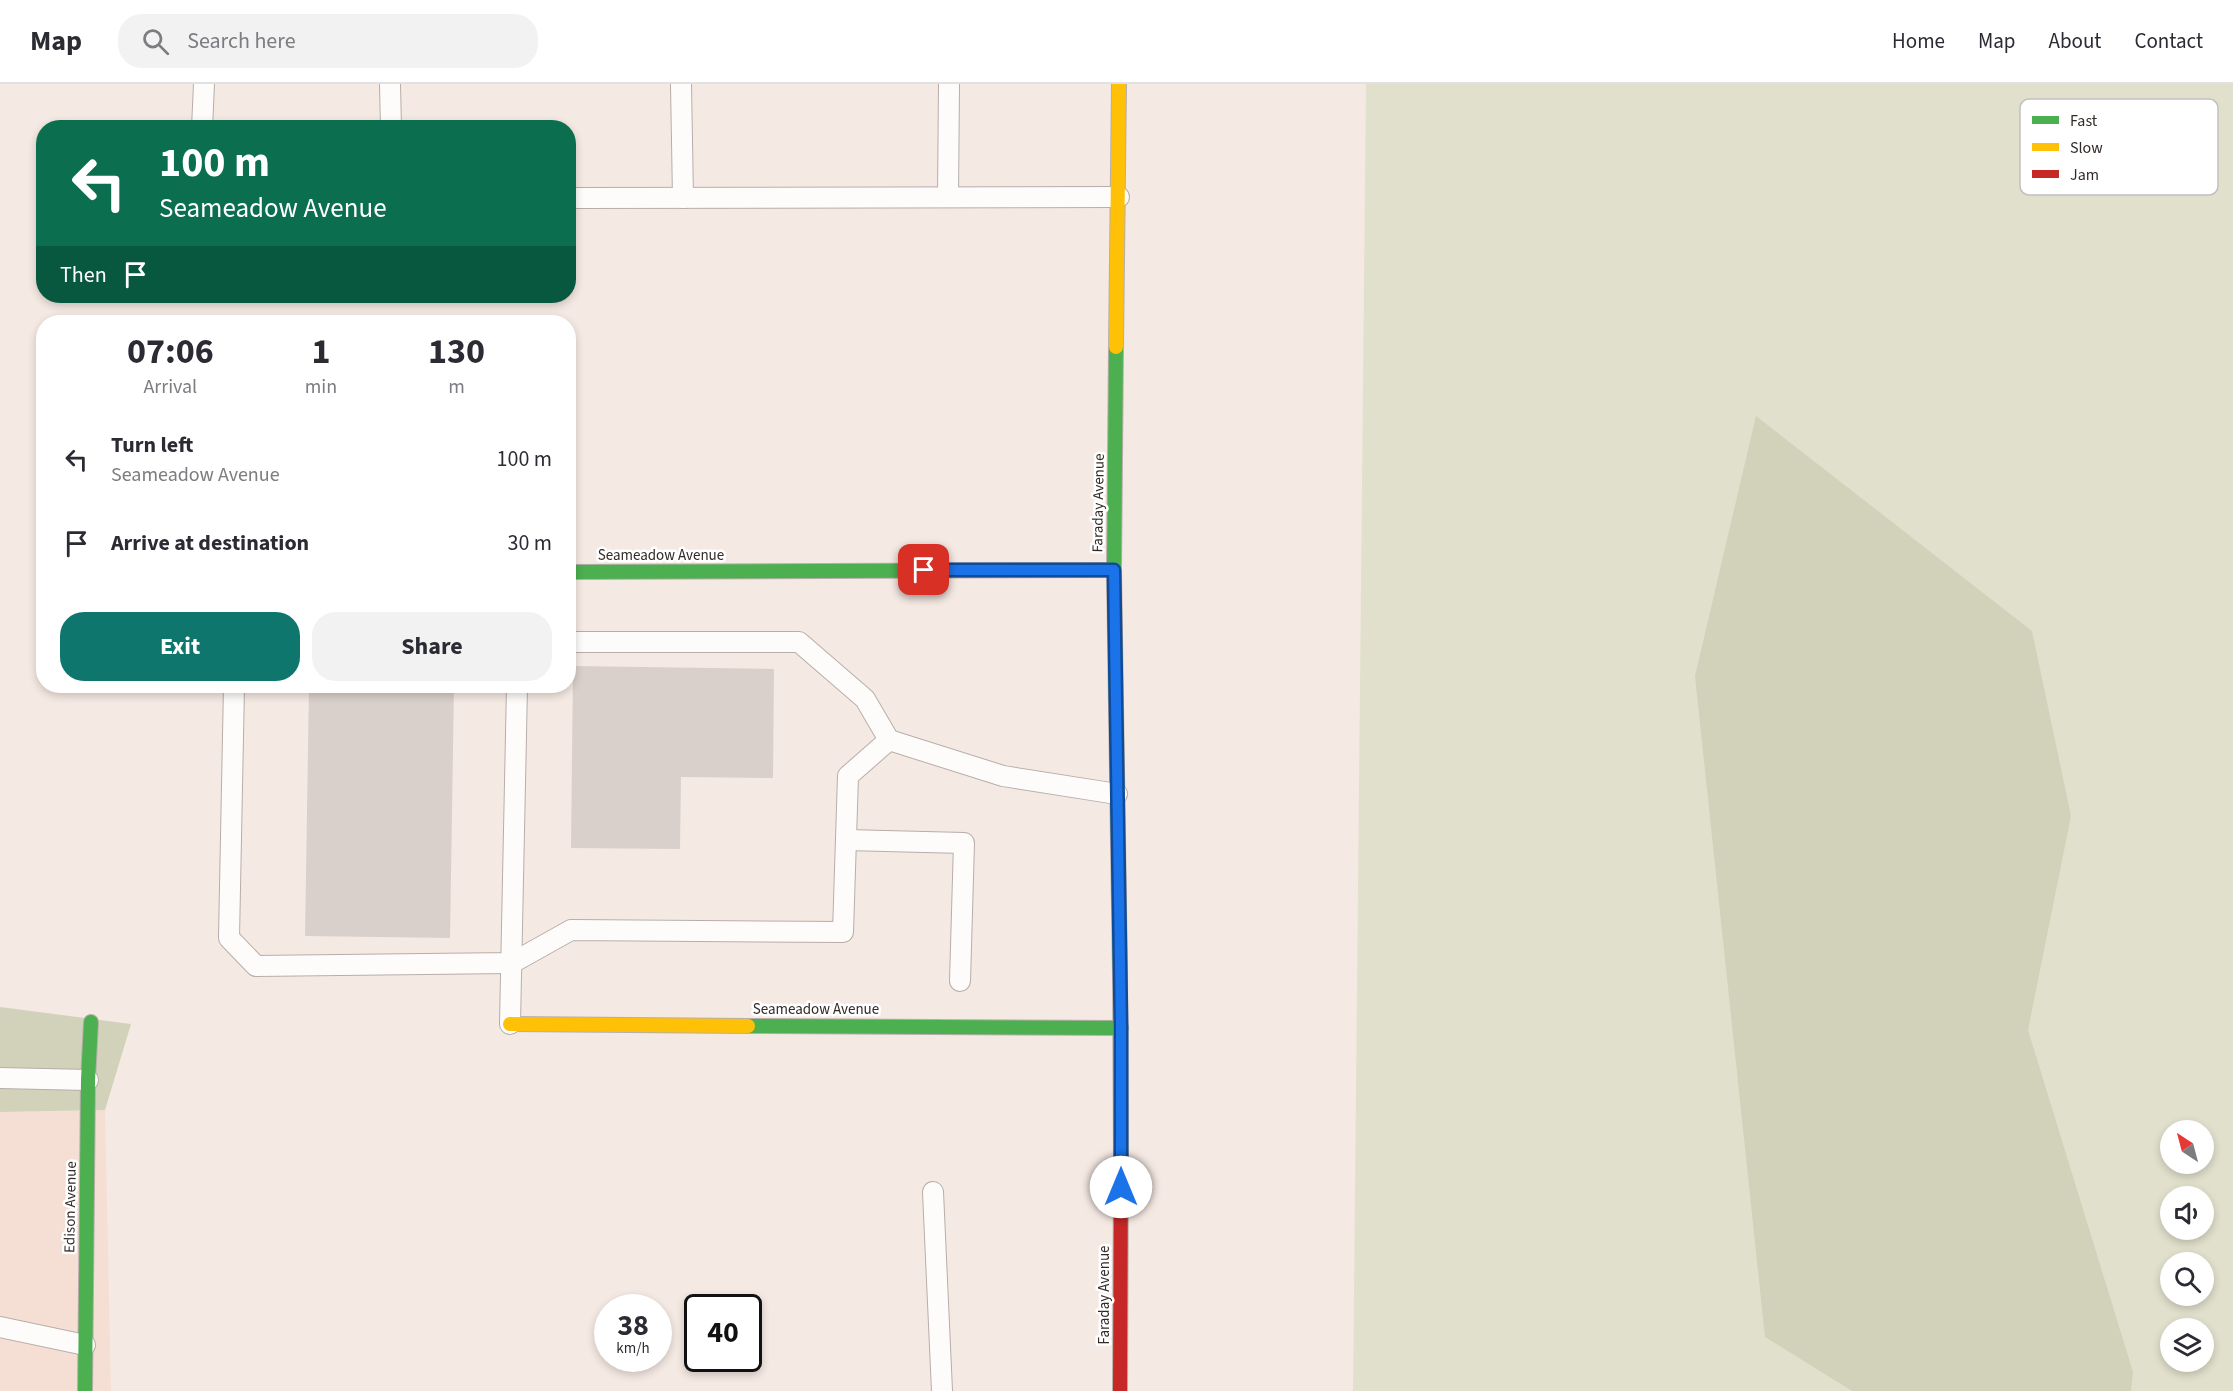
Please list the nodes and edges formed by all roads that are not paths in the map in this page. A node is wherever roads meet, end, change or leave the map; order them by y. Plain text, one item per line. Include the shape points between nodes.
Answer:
1 (204, 84) edge
2 (390, 84) edge
3 (681, 84) edge
4 (949, 84) edge
5 (1119, 84) edge
6 (202, 120) edge
7 (391, 120) edge
8 (948, 197) junction
9 (1119, 197) junction
10 (576, 198) edge
11 (682, 198) junction
12 (1114, 570) junction
13 (576, 572) edge
14 (576, 642) edge
15 (234, 693) edge
16 (517, 693) edge
17 (889, 740) junction
18 (1118, 794) junction
19 (846, 840) junction
20 (512, 963) junction
21 (960, 981) dead end
22 (91, 1022) dead end
23 (510, 1024) joint
24 (1121, 1028) junction
25 (0, 1078) edge
26 (88, 1080) junction
27 (933, 1192) dead end
28 (0, 1327) edge
29 (85, 1345) junction
30 (85, 1391) edge
31 (942, 1391) edge
32 (1120, 1391) edge

1 - 6 lane
2 - 7 lane
3 - 11 lane
4 - 8 lane
5 - 9 street, Faraday Avenue
8 - 9 lane
8 - 11 lane
9 - 12 street, Faraday Avenue
10 - 11 lane
12 - 13 street, Seameadow Avenue
12 - 18 street, Faraday Avenue
14 - 17 lane via 799,642 865,699
15 - 20 lane via 230,938 256,966
16 - 20 lane
17 - 18 lane via 1003,776
17 - 19 lane via 848,776
18 - 24 street, Faraday Avenue
19 - 20 lane via 843,932 571,930
19 - 21 lane via 964,843
20 - 23 lane
22 - 26 street, Edison Avenue
23 - 24 street, Seameadow Avenue
24 - 32 street, Faraday Avenue
25 - 26 lane
26 - 29 street, Edison Avenue
27 - 31 lane
28 - 29 lane
29 - 30 street, Edison Avenue

